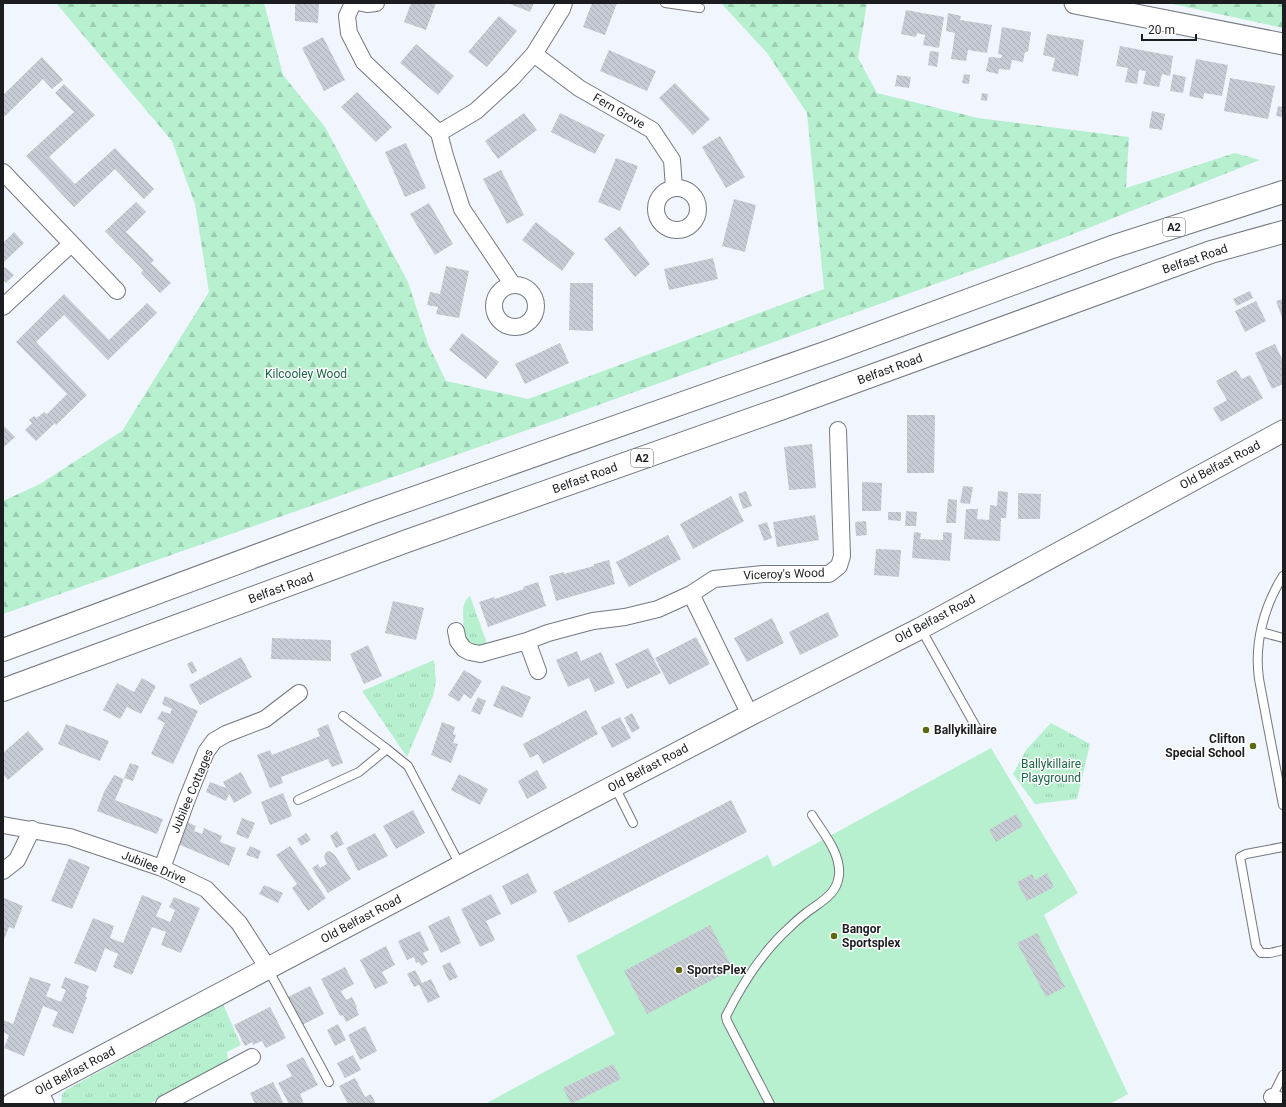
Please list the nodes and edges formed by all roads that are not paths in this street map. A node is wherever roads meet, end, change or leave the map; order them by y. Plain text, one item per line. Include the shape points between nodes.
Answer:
1 (353, 3) edge
2 (362, 3) edge
3 (376, 3) edge
4 (564, 3) edge
5 (671, 3) edge
6 (1075, 3) edge
7 (700, 8) dead end
8 (1283, 44) edge
9 (534, 54) junction
10 (439, 133) junction
11 (3, 172) edge
12 (674, 188) dead end
13 (1283, 192) edge
14 (1283, 232) edge
15 (71, 244) junction
16 (513, 285) dead end
17 (117, 291) dead end
18 (3, 307) edge
19 (838, 430) dead end
20 (1283, 431) edge
21 (1283, 576) edge
22 (691, 594) junction
23 (921, 628) junction
24 (456, 631) dead end
25 (1261, 632) junction
26 (1283, 638) edge
27 (527, 641) junction
28 (3, 650) edge
29 (538, 671) dead end
30 (3, 690) edge
31 (299, 693) dead end
32 (750, 715) junction
33 (343, 716) dead end
34 (976, 728) dead end
35 (387, 749) junction
36 (615, 786) junction
37 (298, 800) dead end
38 (1283, 806) edge
39 (812, 815) dead end
40 (3, 824) edge
41 (633, 824) dead end
42 (32, 829) junction
43 (1283, 848) edge
44 (461, 866) junction
45 (162, 868) junction
46 (3, 872) edge
47 (1283, 950) edge
48 (268, 968) junction
49 (252, 1057) dead end
50 (1283, 1075) edge
51 (329, 1082) dead end
52 (42, 1097) edge
53 (1277, 1100) edge
54 (12, 1104) edge
55 (164, 1104) edge
56 (770, 1104) edge

1 - 10 street via 348,16 348,32 364,62
2 - 3 street
4 - 9 street
5 - 7 lane
6 - 8 street
9 - 10 street via 476,111
9 - 12 street, Fern Grove via 579,88 652,130 672,160
10 - 16 street via 462,209
11 - 15 street
13 - 28 highway, A2 via 1112,247 833,350 374,512
14 - 30 highway, Belfast Road / A2 via 1211,252 407,541
15 - 17 street
15 - 18 street
19 - 22 street, Viceroy's Wood via 842,556 839,566 829,574 763,574 714,579
20 - 23 street, Old Belfast Road
21 - 25 lane via 1267,607
22 - 27 street, Viceroy's Wood via 658,609 586,623
22 - 32 street
23 - 32 street, Old Belfast Road
23 - 34 lane
24 - 27 street, Viceroy's Wood via 458,642 464,649 480,654
25 - 26 lane
25 - 38 lane via 1259,677
27 - 29 street
31 - 45 street, Jubilee Cottages via 265,719 214,741 206,752
32 - 36 street, Old Belfast Road
33 - 35 lane
35 - 37 lane via 359,772
35 - 44 lane via 408,766
36 - 41 lane
36 - 44 street, Old Belfast Road
39 - 56 lane via 836,854 839,875 837,884 832,894 807,912 775,941 756,964 726,1016 726,1021
40 - 42 street, Jubilee Drive
42 - 45 street, Jubilee Drive via 70,837
42 - 46 street via 17,860
43 - 47 lane via 1240,857 1256,946 1261,952
44 - 48 street, Old Belfast Road
45 - 48 street, Jubilee Drive via 206,889 239,923
48 - 51 lane
48 - 52 street, Old Belfast Road
49 - 55 street
50 - 53 lane
52 - 54 street, Old Belfast Road

